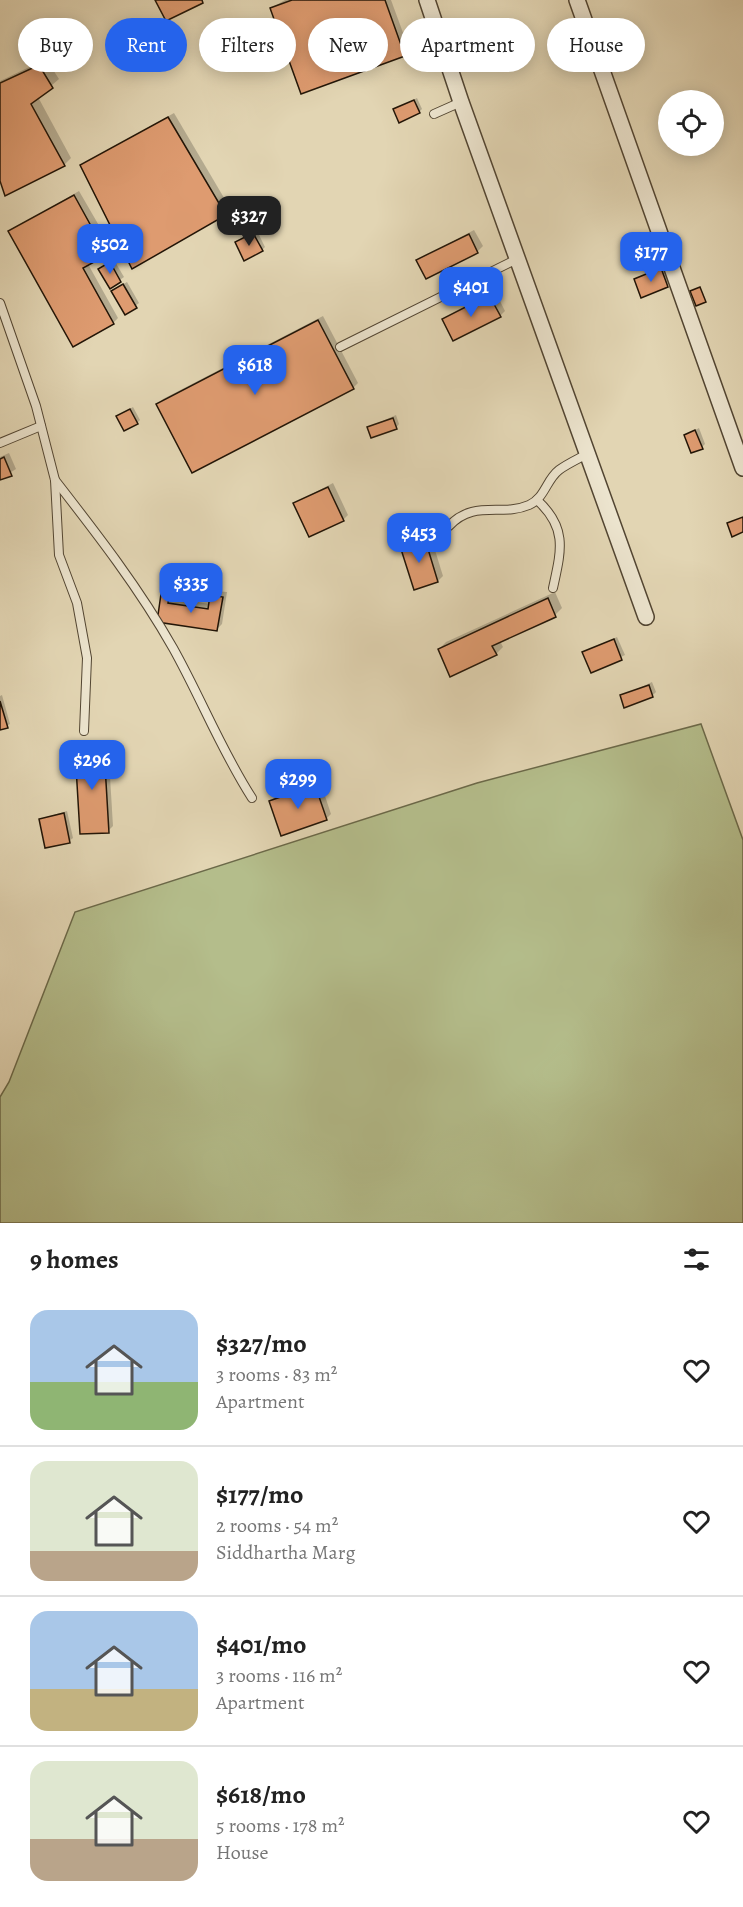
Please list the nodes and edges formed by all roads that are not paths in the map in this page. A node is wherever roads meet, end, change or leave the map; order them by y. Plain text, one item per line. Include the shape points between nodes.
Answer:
1 (427, 0) edge
2 (578, 0) edge
3 (461, 102) junction
4 (434, 114) dead end
5 (517, 259) junction
6 (0, 303) edge
7 (340, 347) dead end
8 (41, 426) junction
9 (0, 443) edge
10 (587, 454) junction
11 (743, 468) edge
12 (55, 480) junction
13 (537, 500) junction
14 (449, 526) dead end
15 (553, 588) dead end
16 (646, 616) dead end
17 (84, 731) dead end
18 (252, 798) dead end

1 - 3 street
2 - 11 street
3 - 4 lane
3 - 5 street
5 - 7 lane
5 - 10 street
6 - 8 lane
8 - 9 lane
8 - 12 lane
10 - 13 lane via 557,471
10 - 16 street
12 - 17 lane via 58,555 77,603 87,658
12 - 18 lane via 129,578 173,649 227,759
13 - 14 lane via 527,506 459,515
13 - 15 lane via 549,513 561,538

